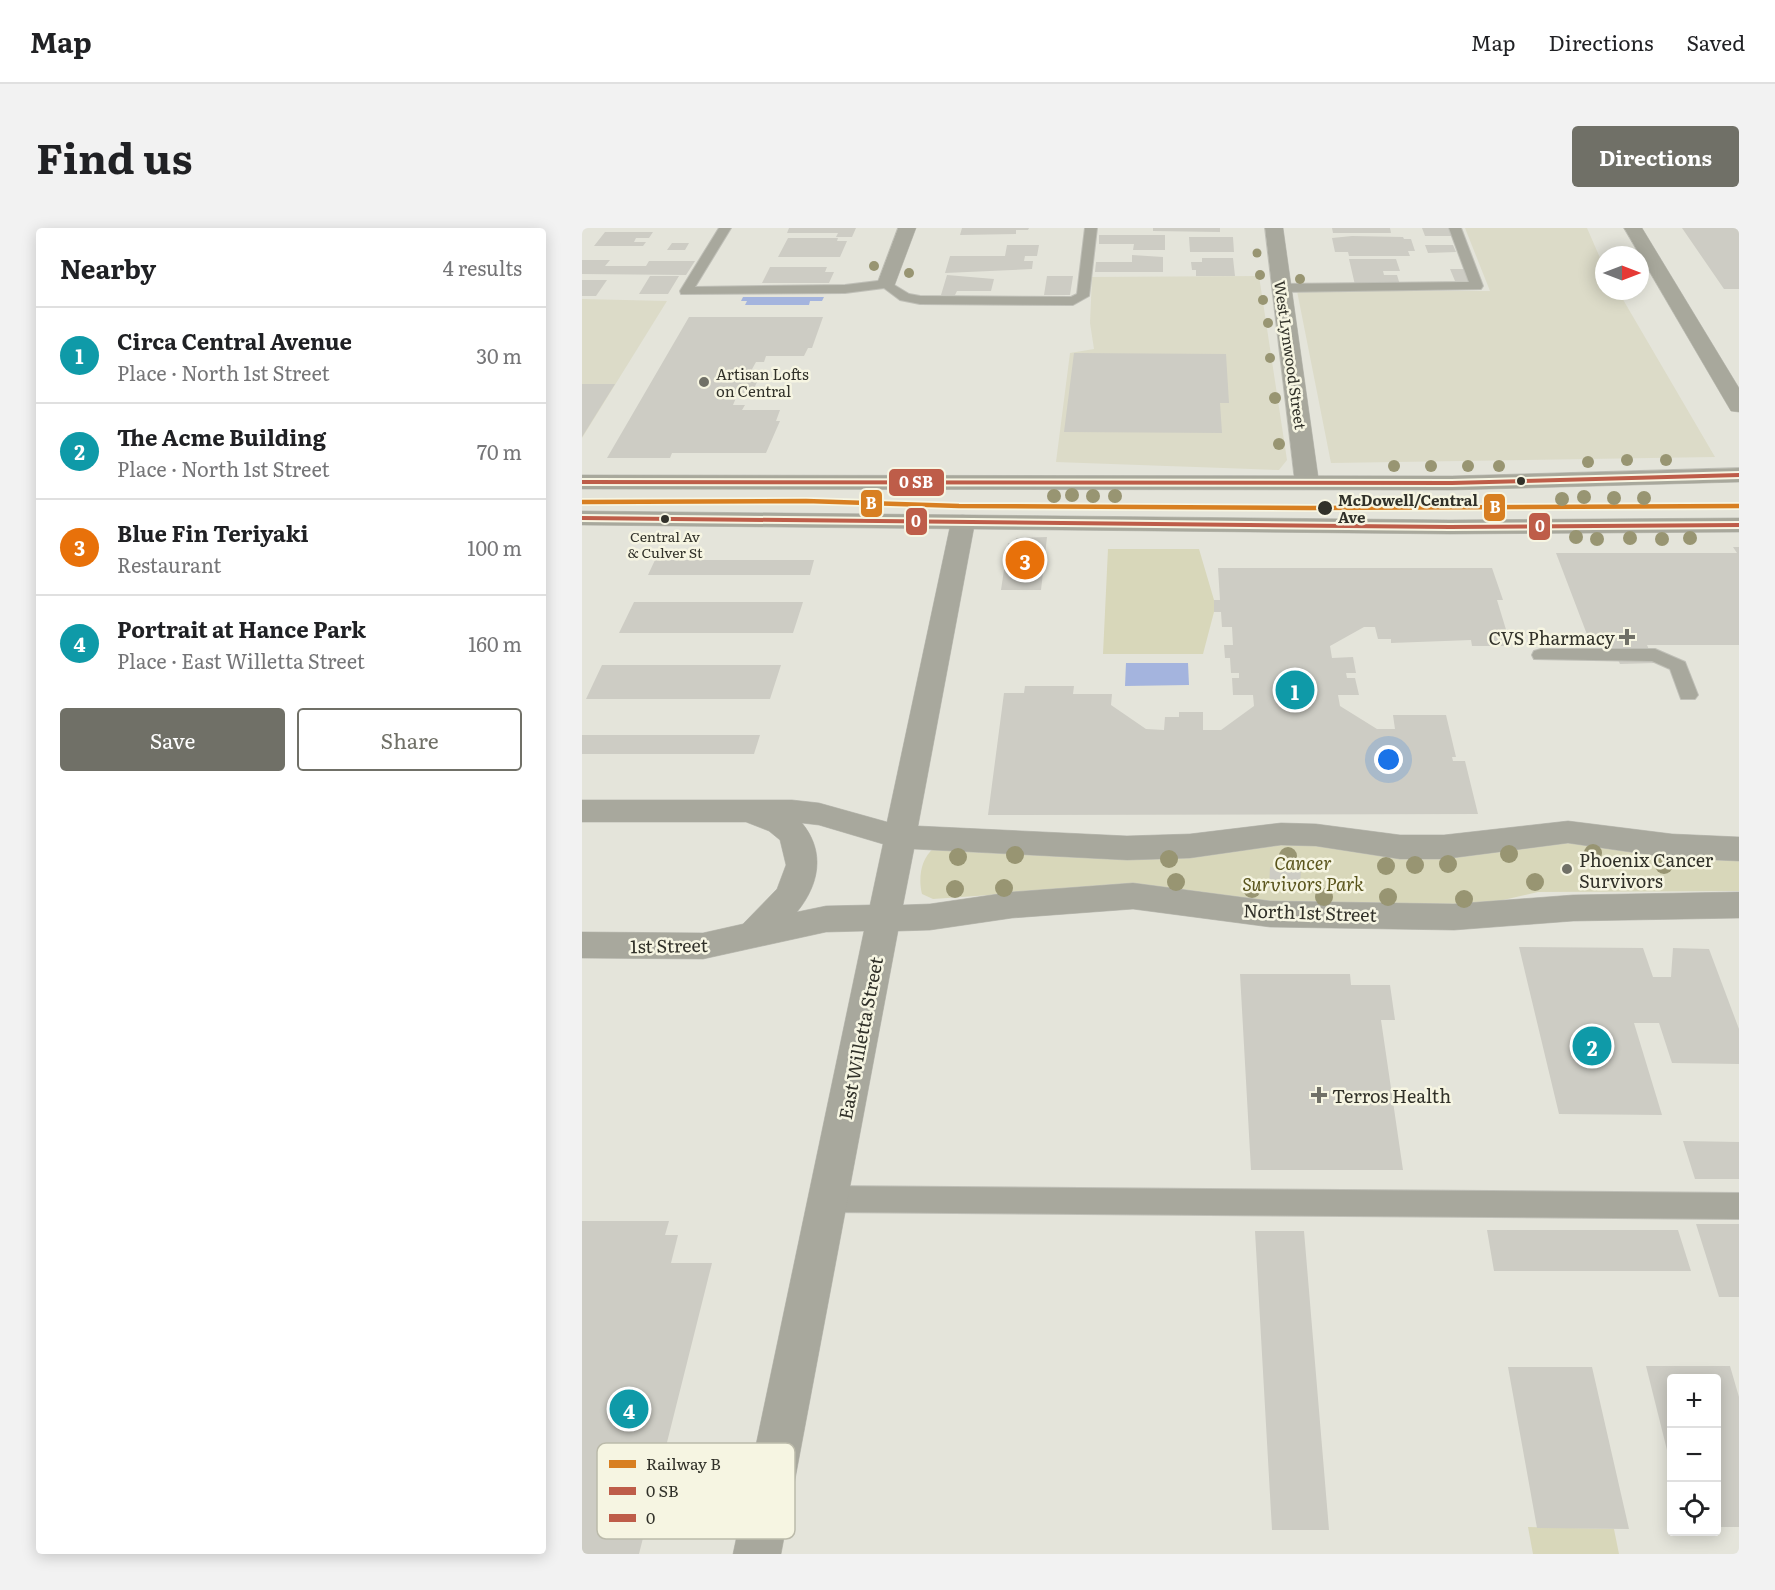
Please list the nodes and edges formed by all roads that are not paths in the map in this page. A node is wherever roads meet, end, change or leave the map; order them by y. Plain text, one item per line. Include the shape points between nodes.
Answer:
1 (725, 228) edge
2 (908, 228) edge
3 (1091, 228) edge
4 (1274, 228) edge
5 (1455, 228) edge
6 (1633, 228) edge
7 (886, 284) junction
8 (1282, 288) junction
9 (1739, 406) edge
10 (1739, 476) edge
11 (582, 482) edge
12 (1307, 483) junction
13 (582, 518) edge
14 (963, 522) junction
15 (1739, 525) edge
16 (1541, 655) dead end
17 (1688, 695) dead end
18 (744, 809) junction
19 (582, 811) edge
20 (900, 837) junction
21 (1739, 849) edge
22 (1739, 905) edge
23 (883, 919) junction
24 (754, 934) junction
25 (582, 945) edge
26 (828, 1199) junction
27 (1739, 1206) edge
28 (779, 1443) edge
29 (760, 1539) edge
30 (757, 1554) edge

1 - 7 lane via 686,291 845,289
2 - 7 street
3 - 7 lane via 1083,296 1073,301 920,300 905,297
4 - 8 street, West Lynwood Street
5 - 8 lane via 1477,286
6 - 9 main road
8 - 12 street, West Lynwood Street
10 - 12 main road
11 - 12 main road
13 - 14 main road via 870,518
14 - 15 main road
14 - 20 street, East Willetta Street
16 - 17 lane via 1655,655 1678,666
18 - 19 street
18 - 20 street via 819,814
18 - 24 street via 782,824 799,840 803,862 799,883 786,903
20 - 21 street via 1127,848 1190,846 1281,834 1400,847 1444,847 1568,832 1628,837 1672,846
20 - 23 street, East Willetta Street
22 - 23 street, North 1st Street via 1573,908 1454,917 1270,914 1133,896 1012,904 930,917
23 - 24 street, 1st Street via 826,919
23 - 26 street, East Willetta Street
24 - 25 street, 1st Street via 704,946
26 - 27 lane
26 - 28 street, East Willetta Street
29 - 30 street, East Willetta Street

